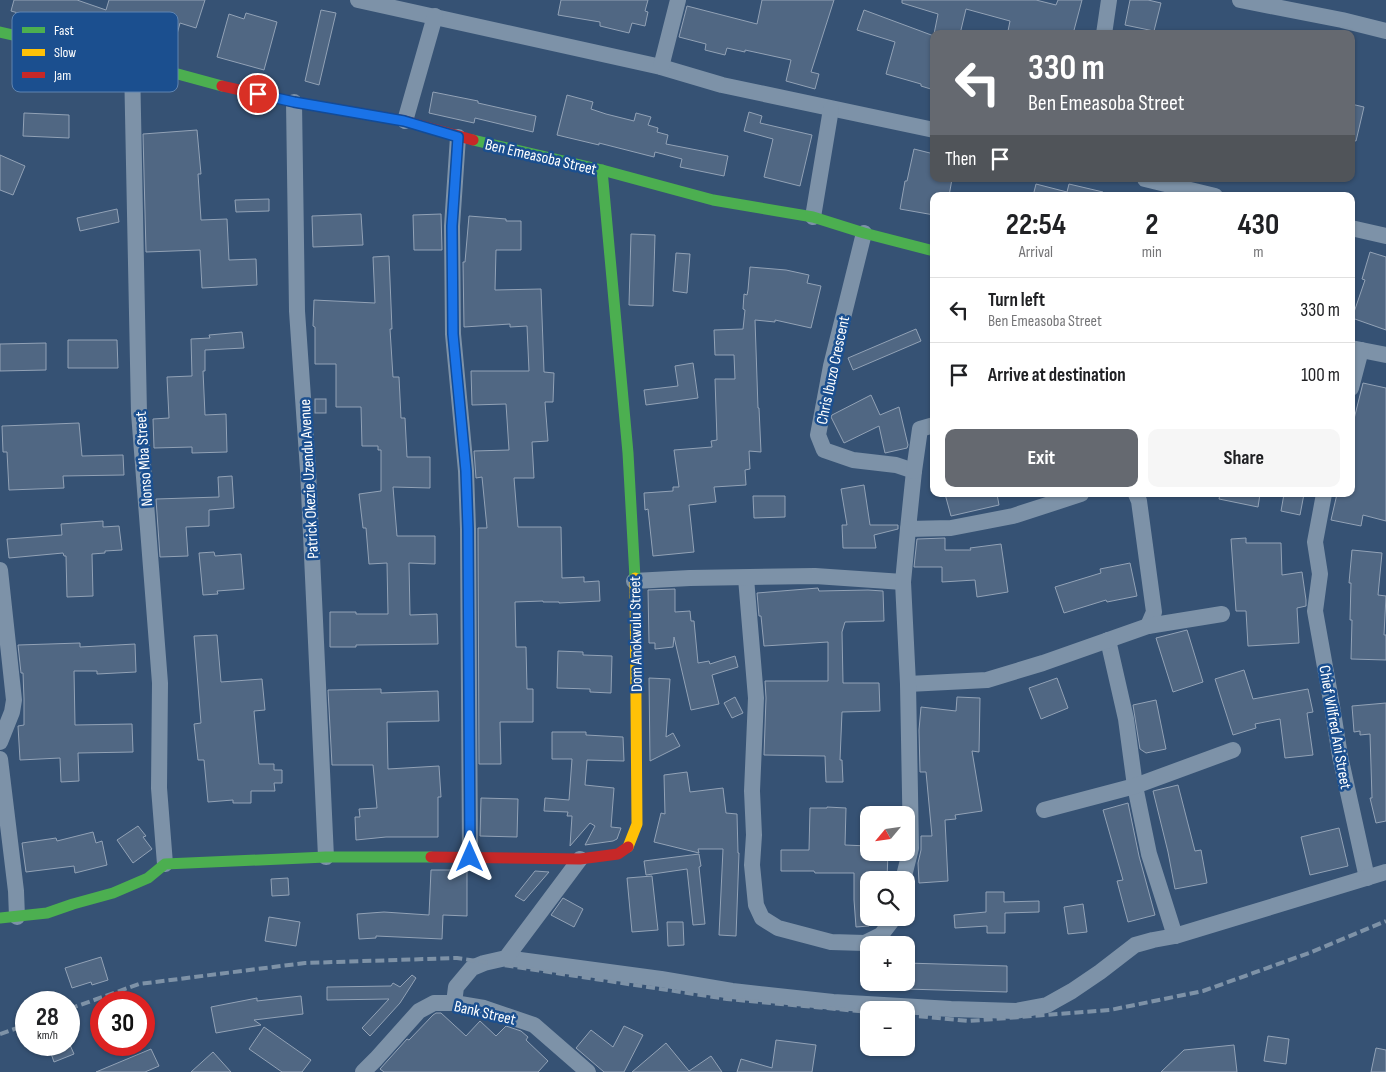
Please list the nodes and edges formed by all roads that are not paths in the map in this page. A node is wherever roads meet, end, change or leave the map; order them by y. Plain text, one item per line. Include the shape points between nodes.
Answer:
1 (358, 0) edge
2 (678, 0) edge
3 (1110, 0) edge
4 (1240, 0) edge
5 (1285, 4) edge
6 (434, 16) junction
7 (1105, 30) edge
8 (1386, 31) edge
9 (661, 67) junction
10 (178, 74) edge
11 (133, 92) edge
12 (294, 102) junction
13 (831, 109) junction
14 (404, 121) junction
15 (930, 129) edge
16 (458, 137) junction
17 (602, 170) junction
18 (1158, 182) edge
19 (1199, 192) edge
20 (813, 217) junction
21 (1355, 229) edge
22 (864, 233) junction
23 (1386, 236) edge
24 (930, 250) edge
25 (1356, 349) edge
26 (1386, 354) edge
27 (930, 426) edge
28 (914, 471) junction
29 (1072, 497) edge
30 (1137, 497) edge
31 (1323, 497) edge
32 (908, 529) junction
33 (0, 570) edge
34 (746, 578) junction
35 (634, 581) junction
36 (903, 582) junction
37 (1222, 614) dead end
38 (1148, 626) junction
39 (1108, 640) junction
40 (908, 684) junction
41 (0, 742) edge
42 (1233, 750) dead end
43 (0, 759) edge
44 (1135, 786) junction
45 (1044, 810) dead end
46 (326, 857) junction
47 (470, 857) junction
48 (580, 859) junction
49 (165, 864) junction
50 (906, 871) edge
51 (1386, 872) edge
52 (1367, 878) junction
53 (17, 917) junction
54 (0, 918) edge
55 (888, 926) edge
56 (1175, 936) junction
57 (506, 958) junction
58 (454, 1003) junction
59 (366, 1071) edge
60 (588, 1072) edge

1 - 6 street
2 - 9 street
3 - 7 street
4 - 5 street
5 - 8 street
6 - 9 street
6 - 14 street
9 - 13 street via 722,85
10 - 12 street, Ben Emeasoba Street
11 - 49 street, Nonso Mba Street via 139,413 160,683 159,788
12 - 14 street, Ben Emeasoba Street
12 - 46 street, Patrick Okezie Uzendu Avenue via 298,311
13 - 15 street
13 - 20 street
14 - 16 street, Ben Emeasoba Street
16 - 17 street, Ben Emeasoba Street
16 - 47 street via 452,226 453,334 468,519
17 - 20 street, Ben Emeasoba Street via 713,200
17 - 35 street, Dom Anokwulu Street via 628,454
18 - 19 street
20 - 22 street, Ben Emeasoba Street
21 - 23 street
22 - 24 street, Ben Emeasoba Street
22 - 28 street, Chris Ibuzo Crescent via 831,366 818,435 824,450 853,460 896,465
25 - 26 street
27 - 28 street via 920,429
28 - 32 street
29 - 32 street via 1013,516 951,528
30 - 38 street via 1154,612
31 - 52 street, Chief Wilfred Ani Street via 1315,542 1320,574 1315,611 1340,756
32 - 36 street
33 - 41 street via 14,700
34 - 35 street
34 - 36 street via 814,576
34 - 55 street via 756,698 752,791 752,865 756,905 762,918 778,928 831,942 865,943 881,935
35 - 48 street, Dom Anokwulu Street via 637,824 628,847 618,854
36 - 40 street
37 - 38 street
38 - 39 street
39 - 40 street via 987,680
39 - 44 street via 1126,719
40 - 50 street via 911,848
42 - 44 street
43 - 53 street
44 - 45 street
44 - 56 street via 1149,854
46 - 47 street, Dom Anokwulu Street
46 - 49 street, Dom Anokwulu Street
47 - 48 street, Dom Anokwulu Street
48 - 57 street
49 - 53 street via 148,878 113,893 47,913
51 - 52 street
52 - 56 street
53 - 54 street
56 - 57 street via 1135,945 1048,1005 1016,1011 833,1002 732,992
57 - 58 street via 472,968 456,986
58 - 59 street, Bank Street via 434,1003 419,1011
58 - 60 street, Bank Street via 484,1008 534,1025

